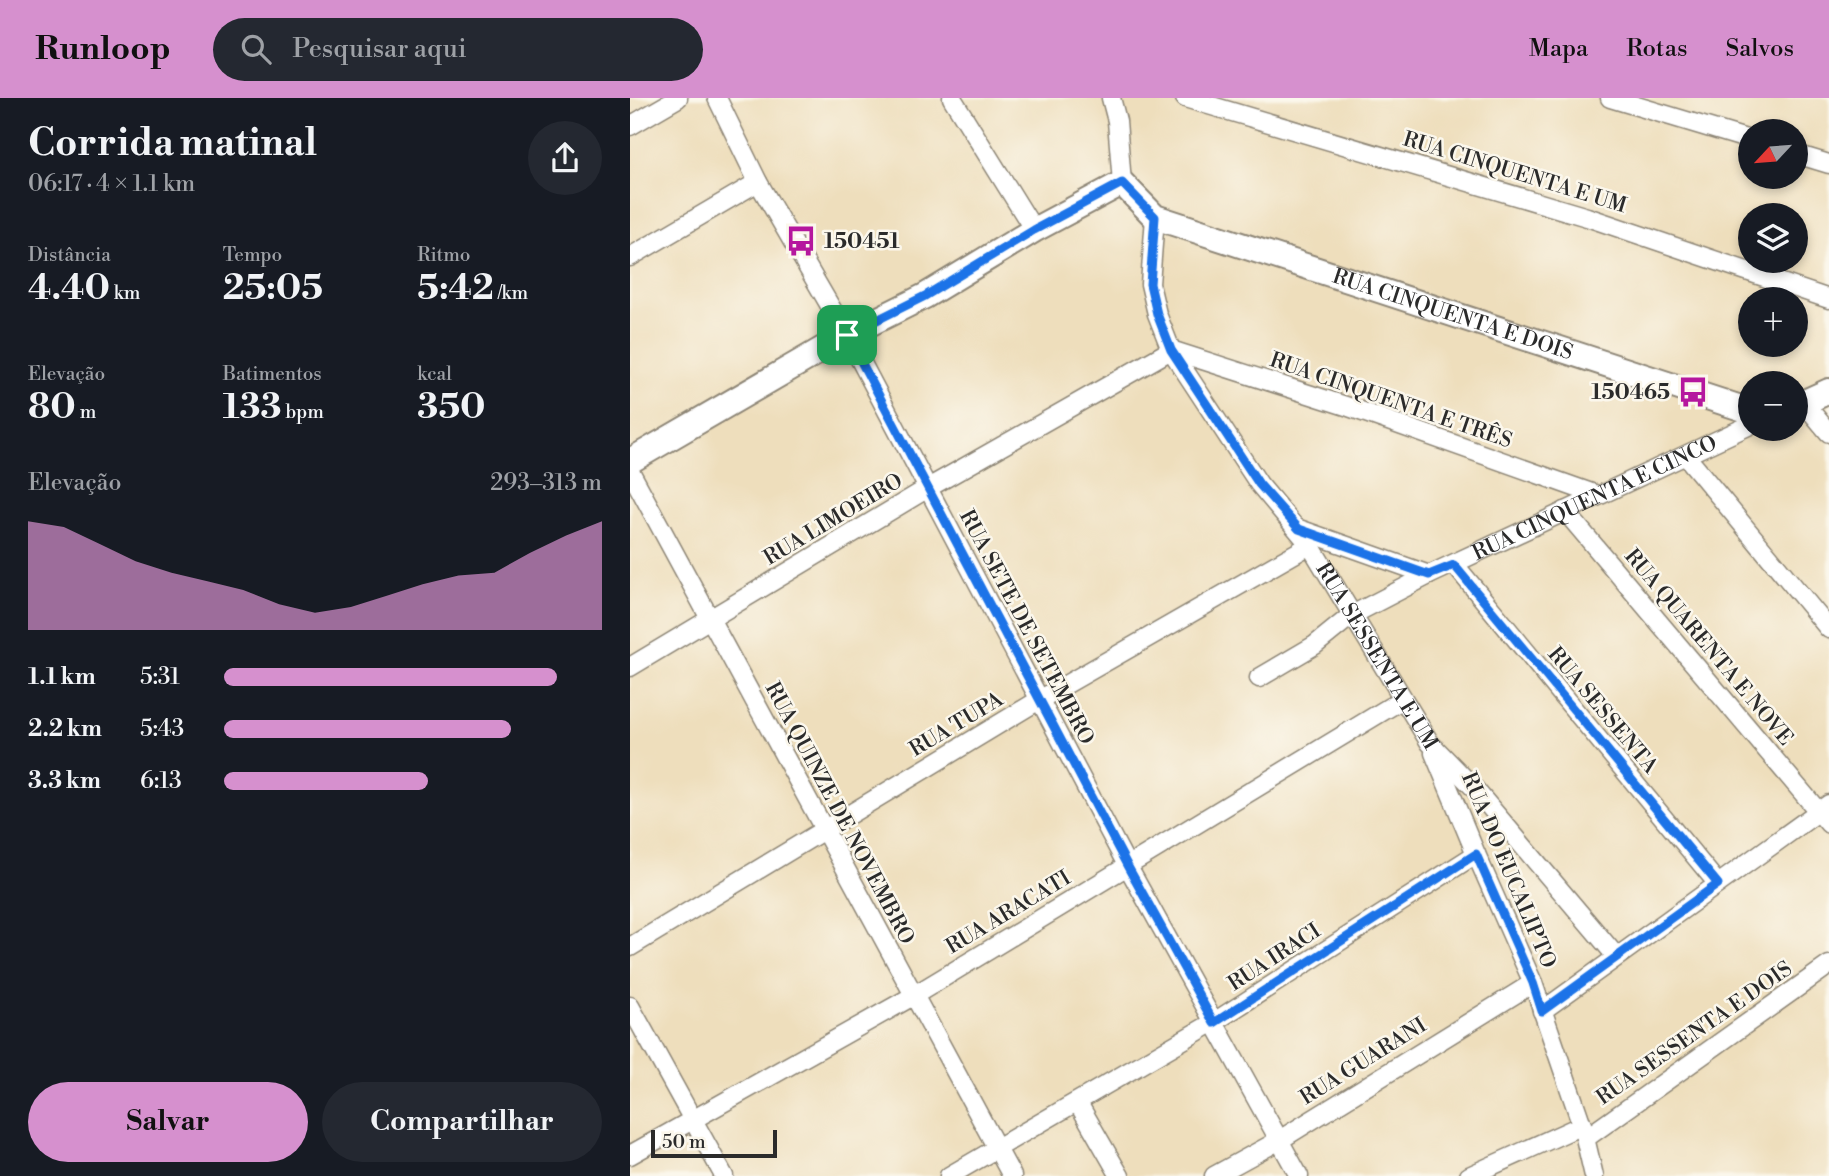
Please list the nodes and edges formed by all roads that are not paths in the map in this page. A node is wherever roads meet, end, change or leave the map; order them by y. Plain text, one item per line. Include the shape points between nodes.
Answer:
1 (678, 98) edge
2 (716, 98) edge
3 (951, 98) edge
4 (1111, 98) edge
5 (1185, 98) edge
6 (1610, 98) edge
7 (630, 126) edge
8 (1738, 136) edge
9 (1808, 158) edge
10 (1829, 164) edge
11 (758, 182) junction
12 (1122, 183) junction
13 (1155, 217) junction
14 (1034, 230) junction
15 (630, 257) edge
16 (1829, 299) edge
17 (847, 335) junction
18 (1171, 350) junction
19 (1829, 391) edge
20 (1808, 400) edge
21 (1738, 407) edge
22 (1808, 413) edge
23 (1738, 431) edge
24 (1829, 433) edge
25 (1686, 456) junction
26 (630, 461) edge
27 (630, 471) edge
28 (928, 488) junction
29 (1597, 495) junction
30 (1565, 511) junction
31 (1299, 529) junction
32 (1310, 545) junction
33 (1454, 565) junction
34 (1429, 575) junction
35 (1352, 615) junction
36 (711, 620) junction
37 (1829, 629) edge
38 (630, 667) edge
39 (1259, 678) dead end
40 (1403, 699) junction
41 (1039, 700) junction
42 (1430, 743) junction
43 (1826, 813) edge
44 (824, 832) junction
45 (1476, 854) junction
46 (1128, 867) junction
47 (1718, 884) junction
48 (630, 947) edge
49 (1616, 956) junction
50 (1829, 965) edge
51 (1533, 983) junction
52 (913, 996) junction
53 (630, 1006) edge
54 (1542, 1011) junction
55 (1214, 1023) junction
56 (1078, 1102) junction
57 (694, 1119) junction
58 (1584, 1131) junction
59 (1278, 1141) junction
60 (998, 1150) junction
61 (630, 1155) edge
62 (1599, 1173) edge
63 (724, 1176) edge
64 (949, 1176) edge
65 (1012, 1176) edge
66 (1120, 1176) edge
67 (1214, 1176) edge
68 (1299, 1176) edge
69 (1469, 1176) edge

1 - 7 street
2 - 11 street, RUA SETE DE SETEMBRO
3 - 14 street
4 - 12 street
5 - 16 street, RUA CINQUENTA E UM via 1587,217
6 - 8 street
9 - 10 street
11 - 15 street
11 - 17 street, RUA SETE DE SETEMBRO
12 - 13 street
12 - 14 street
13 - 18 street, RUA SESSENTA E UM via 1150,284
13 - 21 street, RUA CINQUENTA E DOIS
14 - 17 street via 925,296
17 - 26 street
17 - 28 street, RUA SETE DE SETEMBRO
18 - 28 street, RUA LIMOEIRO
18 - 29 street, RUA CINQUENTA E TRÊS
18 - 31 street, RUA SESSENTA E UM via 1259,484
19 - 20 street
22 - 24 street
23 - 25 street, RUA CINQUENTA E CINCO
25 - 29 street, RUA CINQUENTA E CINCO
25 - 37 street
27 - 36 street, RUA QUINZE DE NOVEMBRO
28 - 36 street, RUA LIMOEIRO
28 - 41 street, RUA SETE DE SETEMBRO
29 - 30 street, RUA CINQUENTA E CINCO
30 - 33 street, RUA CINQUENTA E CINCO
30 - 43 street, RUA QUARENTA E NOVE
31 - 32 street, RUA SESSENTA E UM
31 - 34 street
32 - 35 street, RUA SESSENTA E UM
32 - 41 street, RUA TUPA
33 - 34 street, RUA CINQUENTA E CINCO
33 - 47 street, RUA SESSENTA
34 - 35 street, RUA CINQUENTA E CINCO
35 - 39 street, RUA CINQUENTA E CINCO via 1315,645
35 - 40 street, RUA SESSENTA E UM
36 - 38 street, RUA LIMOEIRO
36 - 44 street, RUA QUINZE DE NOVEMBRO
40 - 42 street, RUA SESSENTA E UM
40 - 46 street, RUA ARACATI
41 - 44 street, RUA TUPA
41 - 46 street, RUA SETE DE SETEMBRO
42 - 45 street, RUA DO EUCALIPTO
42 - 49 street, RUA SESSENTA E UM
43 - 47 street
44 - 48 street, RUA TUPA
44 - 52 street, RUA QUINZE DE NOVEMBRO
45 - 51 street, RUA DO EUCALIPTO
45 - 55 street, RUA IRACI
46 - 52 street, RUA ARACATI
46 - 55 street, RUA SETE DE SETEMBRO
47 - 49 street
49 - 54 street
50 - 58 street, RUA SESSENTA E DOIS
51 - 54 street, RUA DO EUCALIPTO
51 - 59 street, RUA GUARANI
52 - 57 street, RUA ARACATI
52 - 60 street, RUA QUINZE DE NOVEMBRO
53 - 57 street
54 - 58 street, RUA DO EUCALIPTO
55 - 56 street, RUA IRACI
55 - 59 street, RUA SETE DE SETEMBRO
56 - 60 street, RUA IRACI
56 - 66 street
57 - 61 street, RUA ARACATI
57 - 63 street
58 - 62 street, RUA DO EUCALIPTO
58 - 69 street, RUA SESSENTA E DOIS
59 - 67 street, RUA GUARANI
59 - 68 street, RUA SETE DE SETEMBRO
60 - 64 street, RUA IRACI
60 - 65 street, RUA QUINZE DE NOVEMBRO

